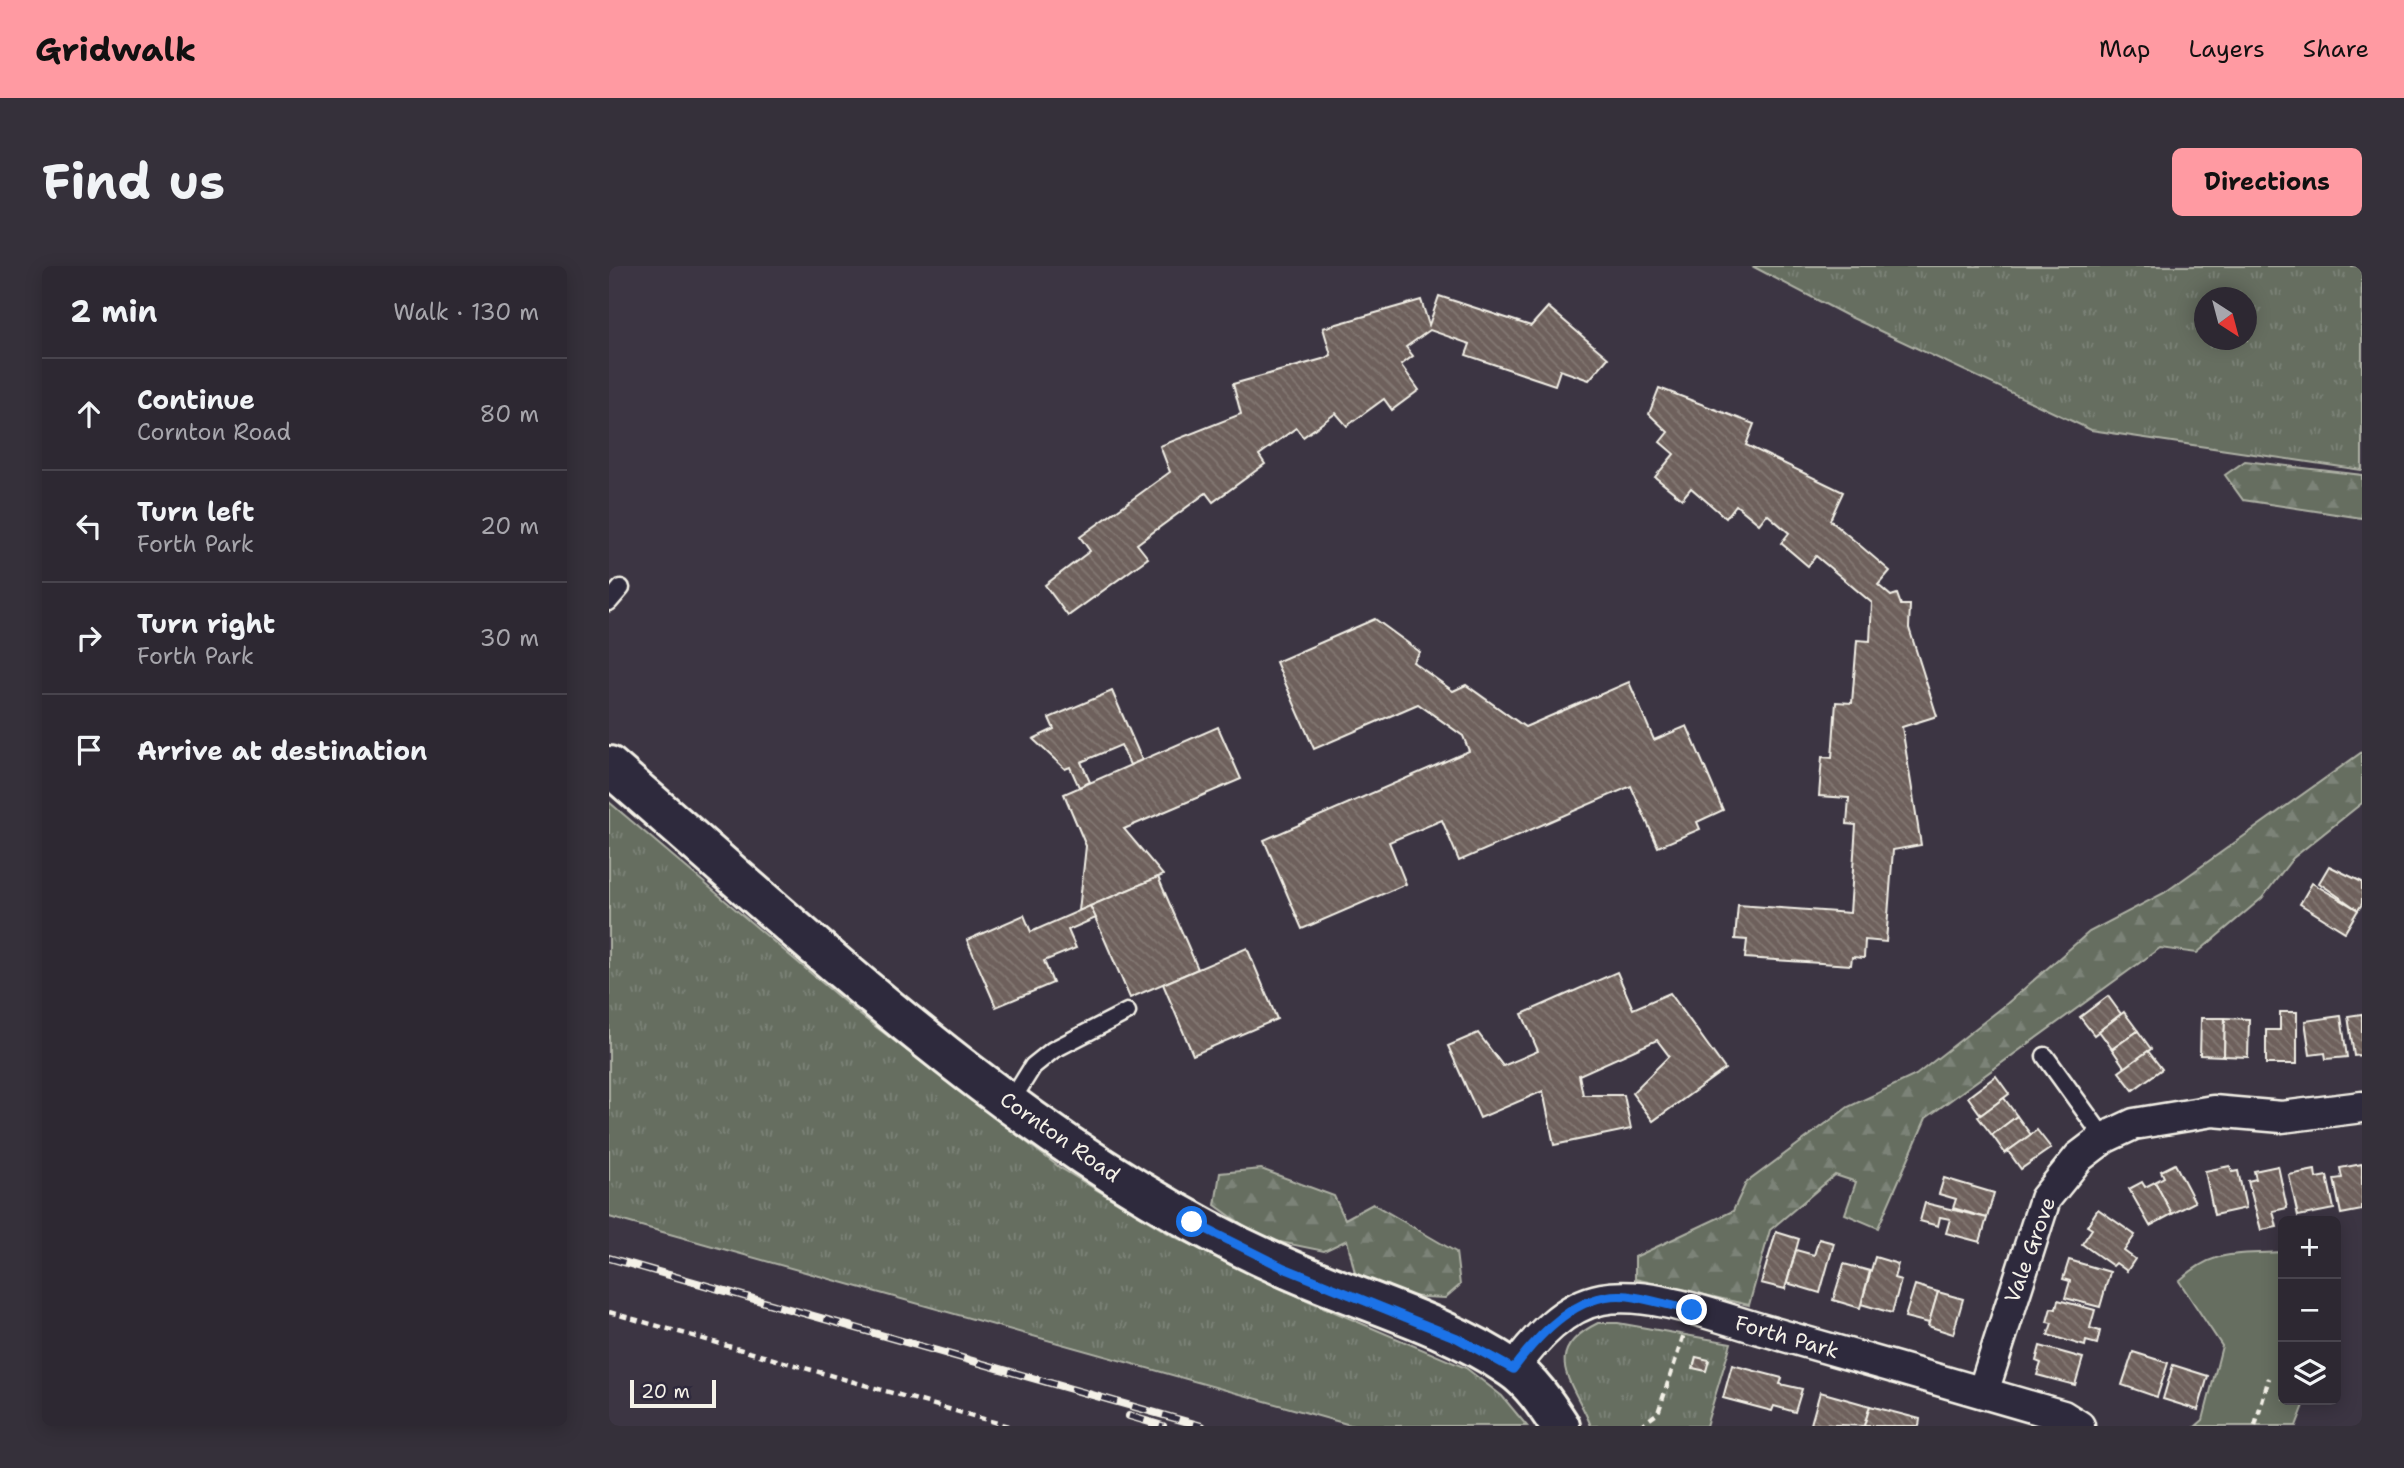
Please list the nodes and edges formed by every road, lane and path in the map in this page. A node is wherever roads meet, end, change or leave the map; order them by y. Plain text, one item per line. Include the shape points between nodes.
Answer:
1 (621, 588) dead end
2 (609, 602) edge
3 (609, 766) edge
4 (1127, 1012) dead end
5 (2045, 1056) dead end
6 (1010, 1103) junction
7 (2362, 1107) edge
8 (2104, 1138) junction
9 (1692, 1310) junction
10 (609, 1312) edge
11 (1513, 1369) junction
12 (2269, 1378) dead end
13 (1983, 1392) junction
14 (1008, 1426) edge
15 (1560, 1426) edge
16 (1640, 1426) edge
17 (2079, 1426) edge
18 (2255, 1426) edge

1 - 2 lane
3 - 6 main road, Cornton Road via 873,994
4 - 6 lane via 1053,1050 1033,1066
5 - 8 lane
6 - 11 main road, Cornton Road via 1127,1185 1192,1222 1284,1268 1457,1338
7 - 8 street, Vale Grove via 2282,1117 2213,1111 2134,1124
8 - 13 street, Vale Grove via 2079,1157 2045,1199
9 - 11 street, Forth Park via 1625,1296 1576,1307
9 - 13 street, Forth Park
9 - 16 path via 1658,1413
10 - 14 path
11 - 15 main road, Cornton Road
12 - 18 path
13 - 17 street, Forth Park via 2063,1416

